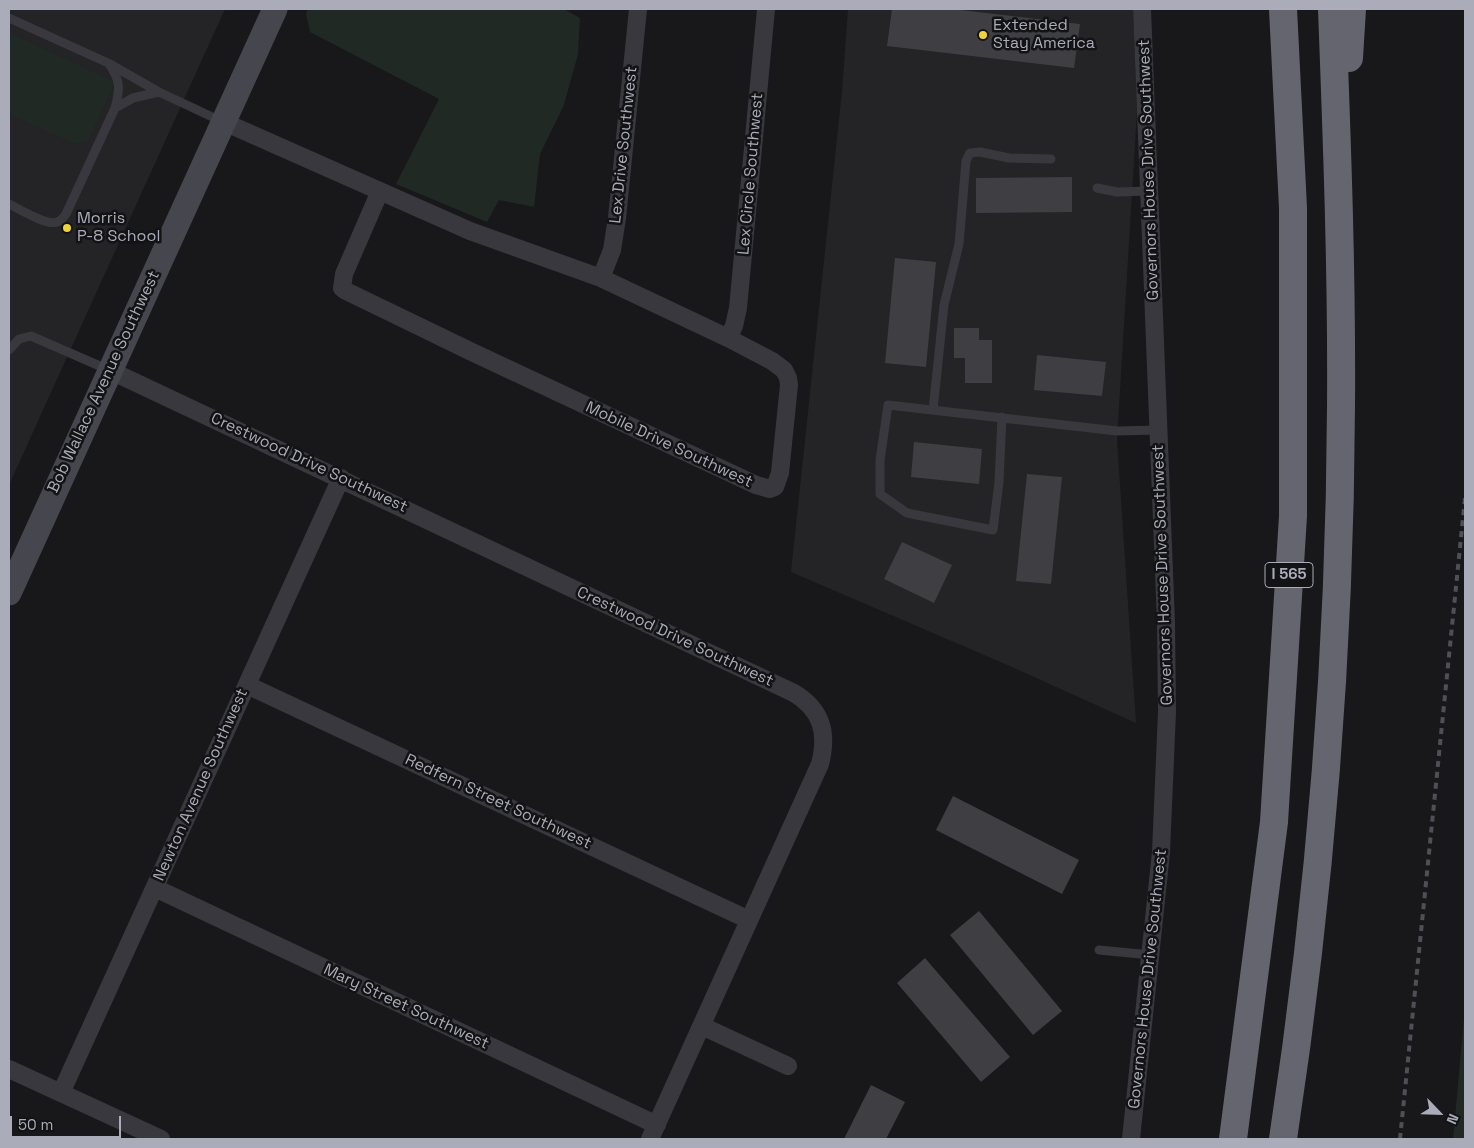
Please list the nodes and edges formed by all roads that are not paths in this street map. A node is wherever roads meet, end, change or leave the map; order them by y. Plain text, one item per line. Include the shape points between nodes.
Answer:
1 (275, 9) edge
2 (638, 9) edge
3 (766, 9) edge
4 (1142, 9) edge
5 (1271, 9) edge
6 (1283, 9) edge
7 (1332, 9) edge
8 (1352, 9) edge
9 (9, 18) edge
10 (108, 63) junction
11 (159, 92) junction
12 (1287, 100) junction
13 (115, 108) junction
14 (224, 122) junction
15 (1051, 159) dead end
16 (1338, 178) junction
17 (1097, 188) dead end
18 (380, 191) junction
19 (1149, 191) junction
20 (9, 204) edge
21 (600, 278) junction
22 (728, 338) junction
23 (9, 350) edge
24 (109, 370) junction
25 (933, 410) junction
26 (1002, 417) junction
27 (1159, 430) junction
28 (341, 478) junction
29 (9, 593) edge
30 (247, 685) junction
31 (154, 888) junction
32 (749, 920) junction
33 (1098, 950) dead end
34 (1151, 955) junction
35 (702, 1026) junction
36 (788, 1066) dead end
37 (9, 1069) edge
38 (61, 1093) junction
39 (654, 1132) edge
40 (161, 1139) edge
41 (1131, 1139) edge
42 (1233, 1139) edge
43 (1283, 1139) edge

1 - 14 main road, Bob Wallace Avenue Southwest
2 - 21 street, Lex Drive Southwest via 617,218 612,250
3 - 22 street, Lex Circle Southwest via 738,308
4 - 19 street, Governors House Drive Southwest
5 - 12 highway
6 - 12 highway, I 565
7 - 16 highway, I 565
8 - 16 highway
9 - 10 lane
10 - 11 lane
10 - 13 lane via 118,79
11 - 13 lane via 133,98
11 - 14 lane
12 - 42 highway, I 565 via 1293,208 1292,526 1274,822
13 - 20 lane via 62,219 46,221
14 - 18 street, Mobile Drive Southwest
14 - 24 main road, Bob Wallace Avenue Southwest
15 - 25 lane via 1009,158 980,152 970,153 966,161 958,244 944,305
16 - 43 highway, I 565 via 1341,409 1334,659 1317,870
17 - 19 lane via 1117,192
18 - 21 street, Mobile Drive Southwest via 500,242
18 - 22 street, Mobile Drive Southwest via 344,274 342,288 756,486 773,489 780,474 788,378 779,366
19 - 27 street, Governors House Drive Southwest
21 - 22 street, Mobile Drive Southwest
23 - 24 lane via 19,339 32,336
24 - 28 street, Crestwood Drive Southwest
24 - 29 main road, Bob Wallace Avenue Southwest
25 - 26 lane
25 - 26 lane via 888,405 880,460 880,494 907,513 994,530
26 - 27 lane via 1117,431
27 - 34 street, Governors House Drive Southwest via 1167,712 1162,852
28 - 30 street, Newton Avenue Southwest
28 - 32 street, Crestwood Drive Southwest via 794,693 810,705 823,731 820,764
30 - 31 street, Newton Avenue Southwest
30 - 32 street, Redfern Street Southwest
31 - 38 street, Newton Avenue Southwest
31 - 39 street, Mary Street Southwest
32 - 35 street, Crestwood Drive Southwest
33 - 34 lane
34 - 41 street, Governors House Drive Southwest
35 - 36 street
35 - 39 street, Crestwood Drive Southwest
37 - 38 street
38 - 40 street

